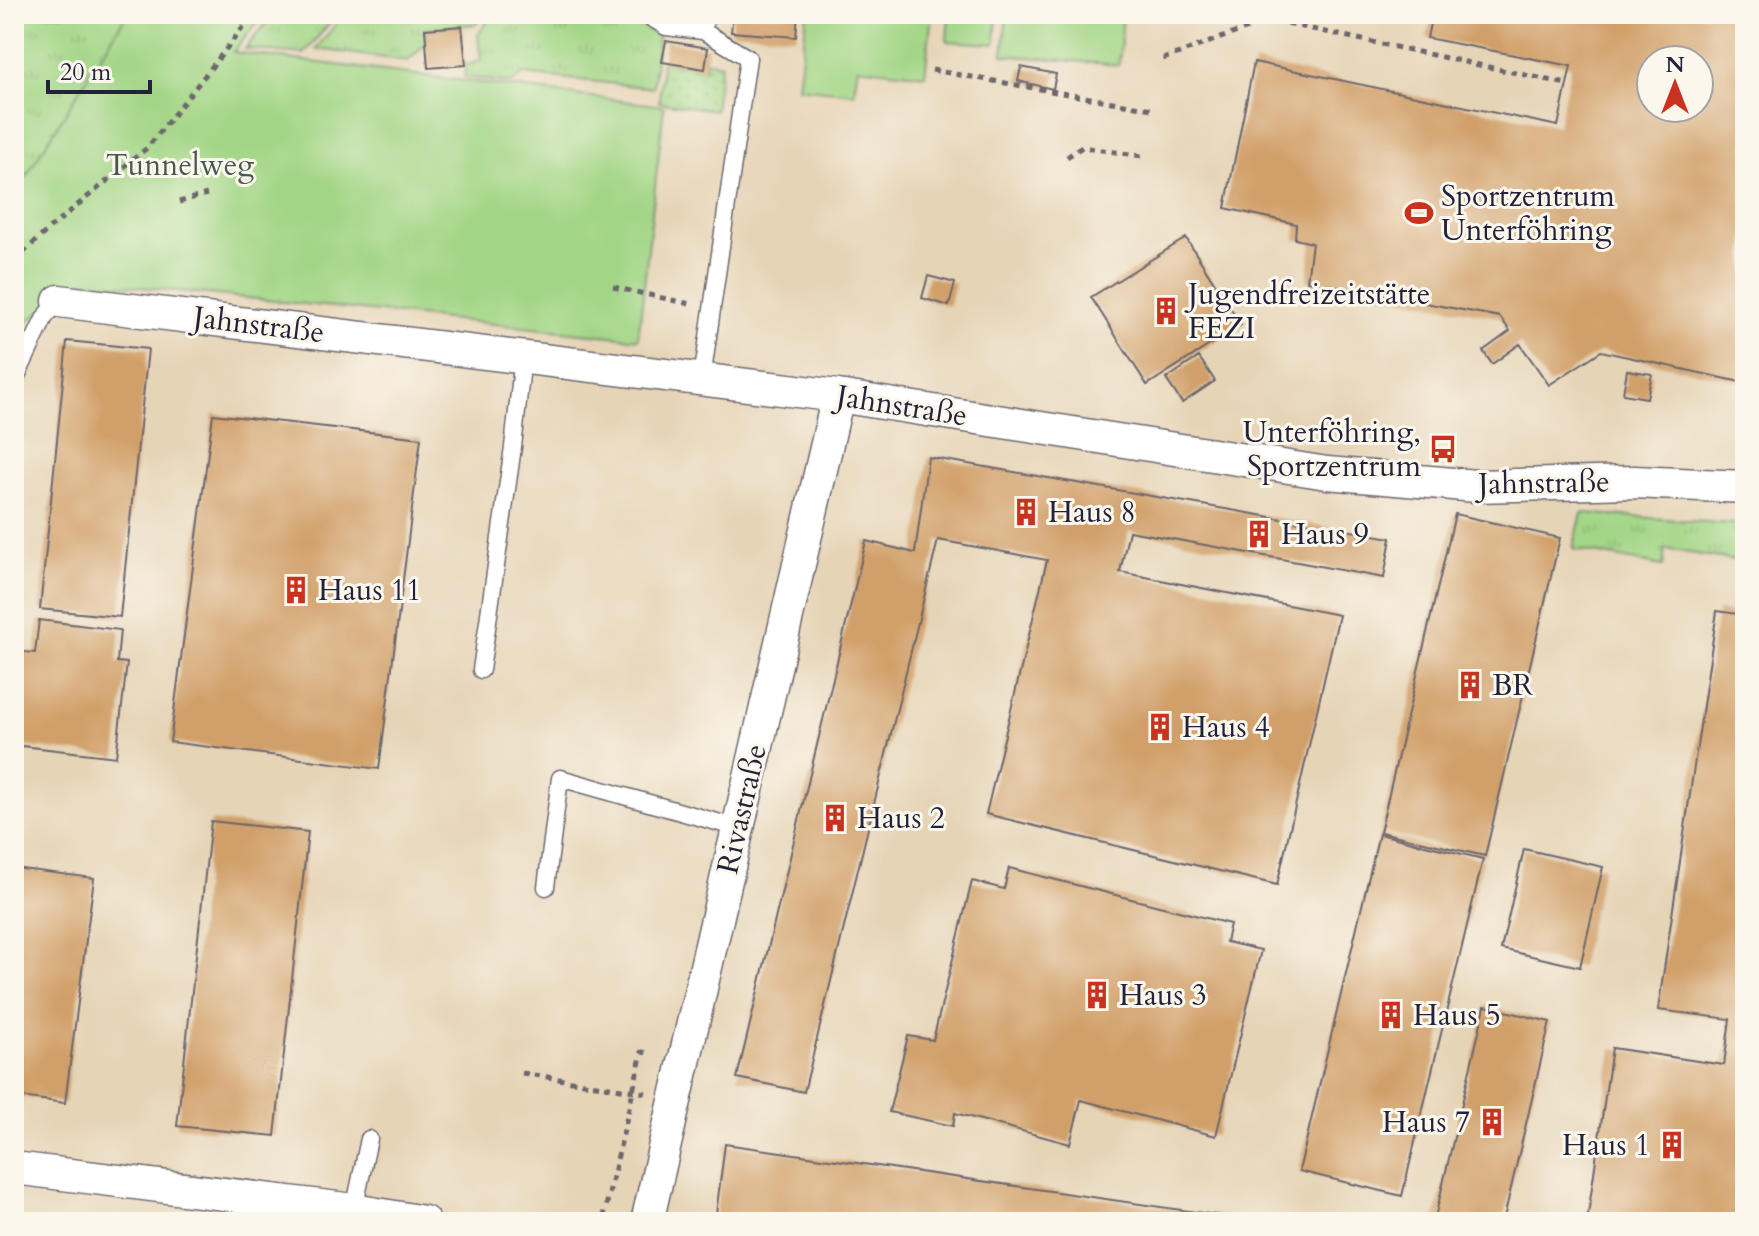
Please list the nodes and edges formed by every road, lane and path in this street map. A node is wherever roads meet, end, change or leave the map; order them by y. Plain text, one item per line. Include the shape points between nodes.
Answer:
1 (254, 14) edge
2 (645, 14) edge
3 (704, 22) edge
4 (1163, 59) dead end
5 (932, 70) dead end
6 (1567, 84) dead end
7 (1152, 109) dead end
8 (1142, 156) dead end
9 (1067, 157) dead end
10 (207, 194) dead end
11 (179, 202) dead end
12 (14, 261) edge
13 (613, 287) dead end
14 (59, 301) joint
15 (694, 316) dead end
16 (523, 357) junction
17 (702, 379) junction
18 (14, 382) edge
19 (838, 396) junction
20 (1745, 487) edge
21 (481, 670) dead end
22 (738, 828) junction
23 (546, 887) dead end
24 (647, 1053) dead end
25 (522, 1073) dead end
26 (633, 1091) junction
27 (675, 1098) junction
28 (369, 1139) dead end
29 (14, 1168) edge
30 (354, 1210) junction
31 (424, 1222) edge
32 (552, 1222) edge
33 (574, 1222) edge
34 (594, 1222) edge
35 (647, 1222) edge

1 - 12 path via 147,148
2 - 3 lane via 666,27
3 - 17 lane via 748,58
4 - 6 path via 1270,20
5 - 7 path
8 - 9 path via 1082,147
10 - 11 path
13 - 15 path via 694,305
14 - 16 street, Jahnstraße
14 - 18 lane via 45,317
16 - 17 street, Jahnstraße
16 - 21 lane
17 - 19 street, Jahnstraße
19 - 20 street, Jahnstraße via 1396,481
19 - 22 street, Rivastraße
22 - 23 lane via 560,778
22 - 27 street, Rivastraße
24 - 26 path via 642,1052
25 - 26 path
26 - 27 path
26 - 34 path via 603,1220
27 - 35 street, Rivastraße
28 - 30 lane
29 - 30 street
30 - 31 street
32 - 33 path

